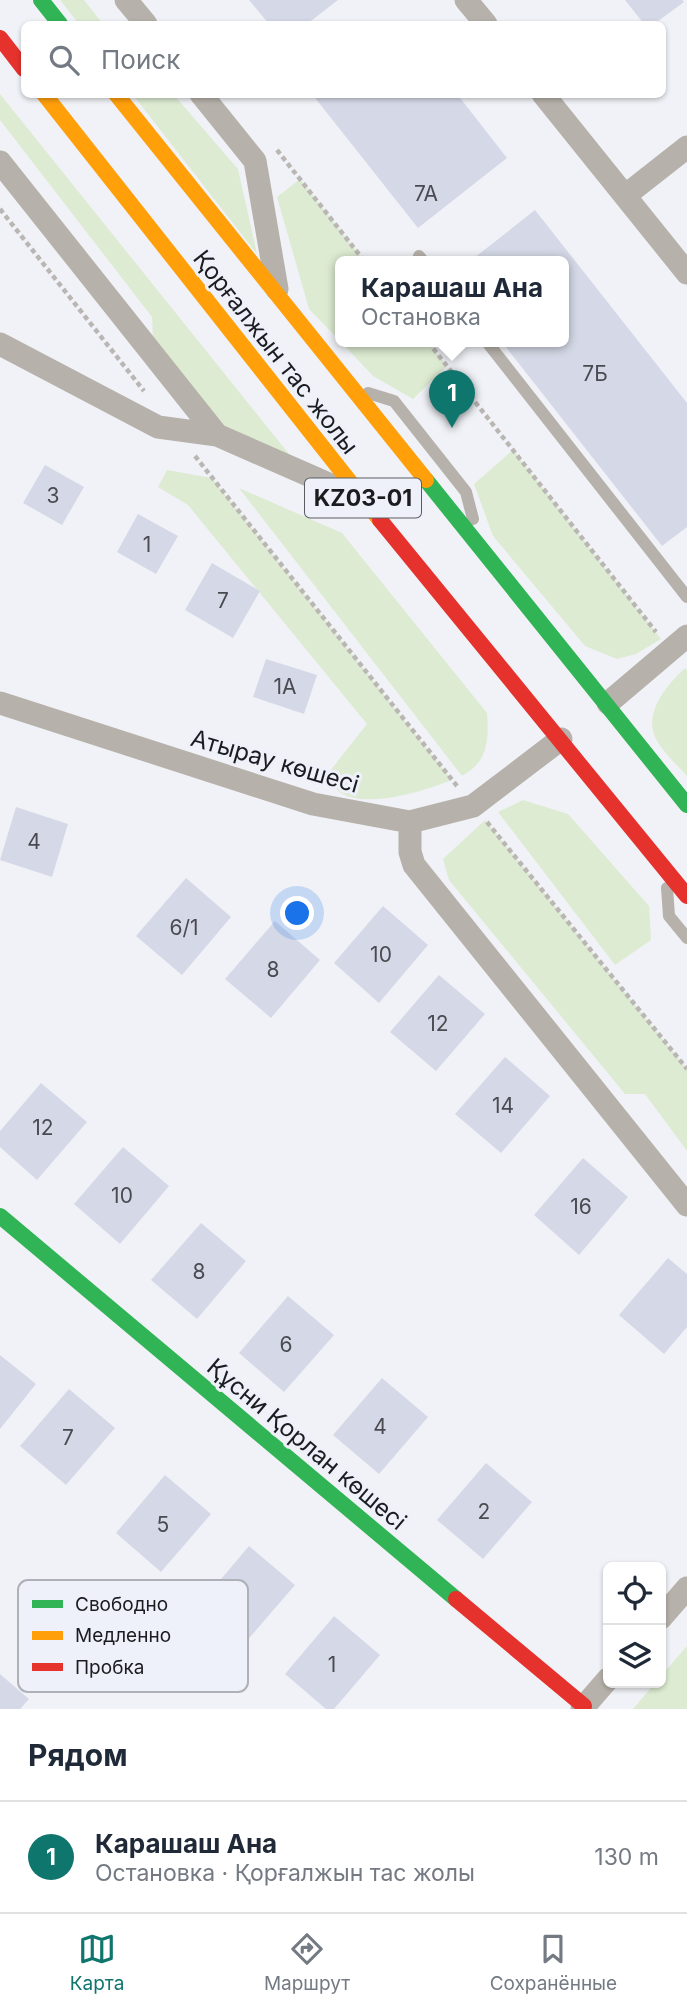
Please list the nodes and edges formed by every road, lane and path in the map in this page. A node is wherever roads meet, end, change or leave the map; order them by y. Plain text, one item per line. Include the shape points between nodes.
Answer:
1 (41, 0) edge
2 (126, 0) edge
3 (466, 0) edge
4 (58, 21) edge
5 (144, 21) edge
6 (484, 21) edge
7 (0, 38) edge
8 (21, 65) edge
9 (47, 98) edge
10 (119, 98) edge
11 (204, 98) edge
12 (546, 98) edge
13 (275, 147) dead end
14 (687, 148) edge
15 (0, 162) edge
16 (626, 195) junction
17 (0, 209) edge
18 (360, 256) edge
19 (687, 273) edge
20 (279, 299) junction
21 (0, 344) edge
22 (432, 347) edge
23 (491, 347) edge
24 (351, 388) junction
25 (145, 392) dead end
26 (217, 435) junction
27 (212, 478) dead end
28 (364, 500) junction
29 (480, 546) junction
30 (687, 597) edge
31 (678, 642) edge
32 (0, 703) edge
33 (608, 703) junction
34 (561, 739) junction
35 (460, 789) dead end
36 (687, 805) edge
37 (485, 820) dead end
38 (410, 822) junction
39 (666, 871) junction
40 (687, 896) edge
41 (687, 938) edge
42 (687, 1069) edge
43 (687, 1205) edge
44 (0, 1216) edge
45 (687, 1588) edge
46 (666, 1612) edge
47 (603, 1685) edge
48 (583, 1708) edge

1 - 4 main road
2 - 5 street
3 - 6 street
7 - 8 main road
9 - 28 main road, Қорғалжын тас жолы / KZ03-01
10 - 20 main road, Қорғалжын тас жолы / KZ03-01
11 - 20 street via 255,161
12 - 16 street
13 - 18 path
14 - 16 street
15 - 26 street
16 - 19 street
17 - 25 path
20 - 24 main road, Қорғалжын тас жолы / KZ03-01
21 - 26 street via 158,427
22 - 31 path
23 - 30 lane
24 - 29 main road, Қорғалжын тас жолы / KZ03-01
24 - 29 lane via 394,401 466,492
26 - 28 street
27 - 35 path
28 - 34 main road, Қорғалжын тас жолы / KZ03-01
29 - 33 main road, Қорғалжын тас жолы / KZ03-01
31 - 33 street
32 - 38 street, Атырау көшесі via 313,804
33 - 36 main road, Қорғалжын тас жолы / KZ03-01
34 - 38 street, Атырау көшесі via 473,806
34 - 39 main road, Қорғалжын тас жолы / KZ03-01
37 - 42 path
38 - 43 street via 414,865
39 - 40 main road, Қорғалжын тас жолы / KZ03-01
39 - 41 lane via 669,916
44 - 48 main road, Құсни Қорлан көшесі
45 - 46 street
47 - 48 street

